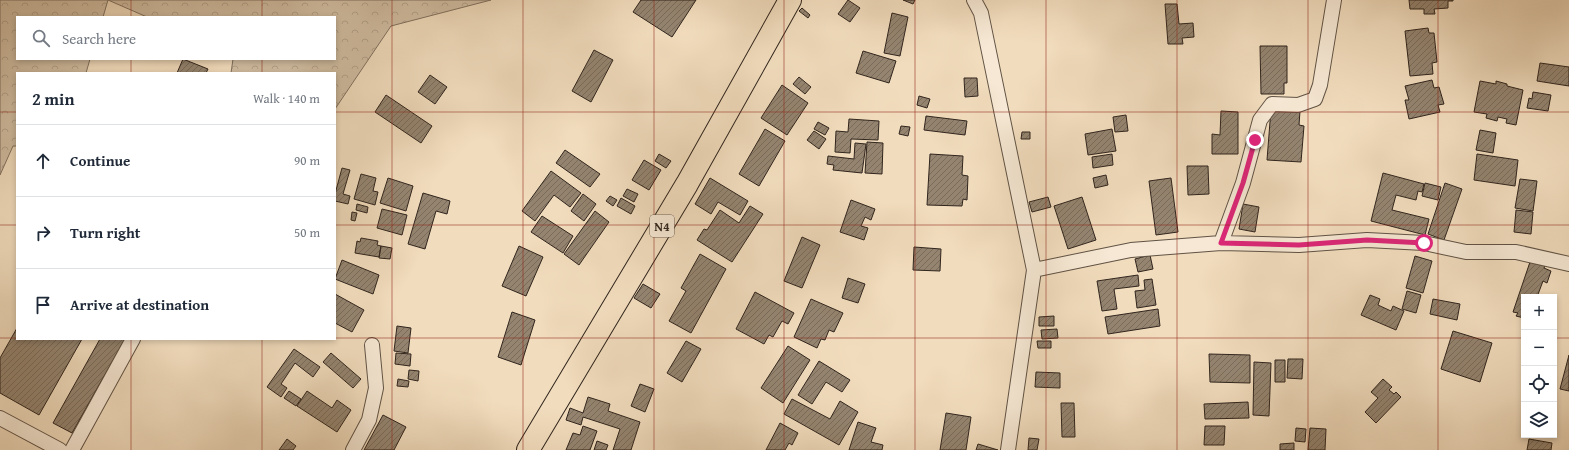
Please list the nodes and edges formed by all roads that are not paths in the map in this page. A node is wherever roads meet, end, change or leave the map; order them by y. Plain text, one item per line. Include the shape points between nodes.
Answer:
1 (790, 0) edge
2 (974, 0) edge
3 (1334, 0) edge
4 (1221, 243) junction
5 (1569, 264) edge
6 (1034, 270) junction
7 (132, 340) edge
8 (372, 345) dead end
9 (0, 418) edge
10 (60, 450) edge
11 (72, 450) edge
12 (353, 450) edge
13 (528, 450) edge
14 (1008, 450) edge

1 - 13 highway, N4 via 687,184
2 - 6 street via 980,13
3 - 4 street via 1320,85 1315,99 1298,105 1272,104 1260,120 1243,183
4 - 5 street via 1299,245 1367,240 1424,243 1466,252 1516,252
4 - 6 street via 1131,250
6 - 14 street
7 - 11 street
8 - 12 street via 376,388 369,420
9 - 10 street

